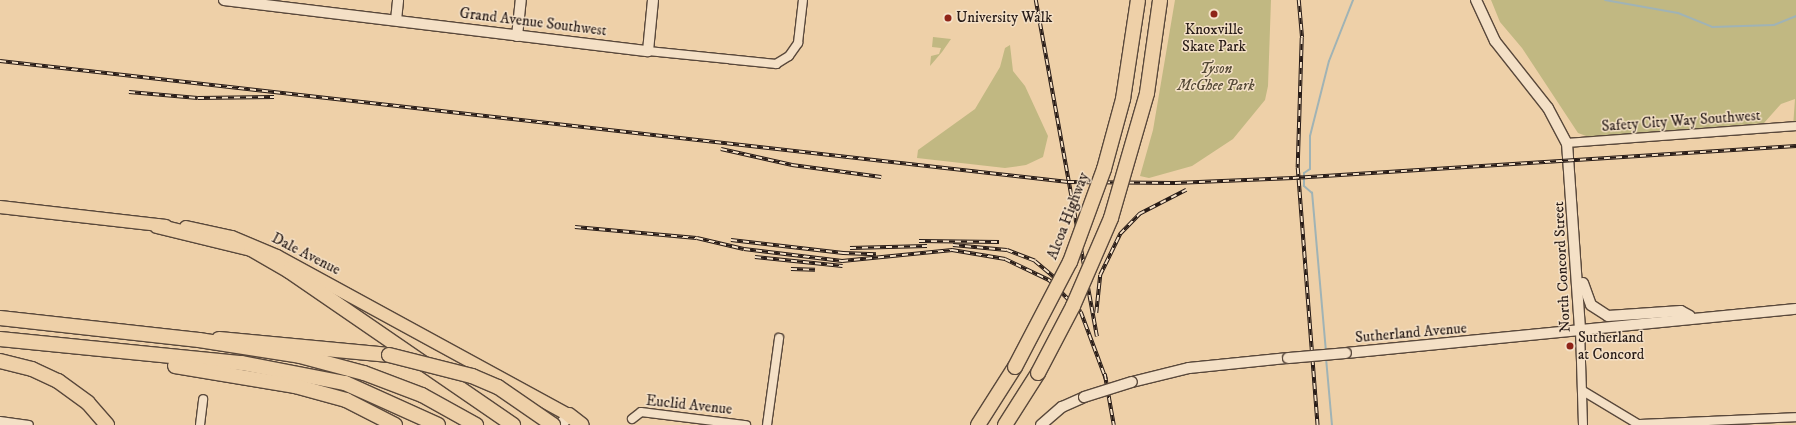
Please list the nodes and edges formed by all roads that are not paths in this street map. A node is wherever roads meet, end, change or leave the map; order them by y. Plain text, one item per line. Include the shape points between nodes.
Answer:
1 (224, 0) edge
2 (398, 0) edge
3 (521, 0) edge
4 (654, 0) edge
5 (804, 0) edge
6 (1138, 0) edge
7 (1160, 0) edge
8 (1476, 0) edge
9 (249, 2) edge
10 (396, 20) junction
11 (517, 36) junction
12 (648, 51) junction
13 (1796, 126) edge
14 (1568, 143) junction
15 (0, 208) edge
16 (157, 226) junction
17 (1578, 275) junction
18 (1796, 309) edge
19 (1691, 317) junction
20 (0, 318) edge
21 (1580, 330) junction
22 (779, 338) dead end
23 (0, 339) edge
24 (199, 340) junction
25 (74, 348) junction
26 (0, 361) edge
27 (1583, 391) junction
28 (203, 399) dead end
29 (1796, 417) edge
30 (632, 419) dead end
31 (564, 420) edge
32 (0, 421) edge
33 (29, 425) edge
34 (107, 425) edge
35 (200, 425) edge
36 (395, 425) edge
37 (438, 425) edge
38 (476, 425) edge
39 (513, 425) edge
40 (553, 425) edge
41 (582, 425) edge
42 (746, 425) edge
43 (767, 425) edge
44 (978, 425) edge
45 (1005, 425) edge
46 (1041, 425) edge
47 (1583, 425) edge

1 - 9 street, Grand Avenue Southwest
2 - 10 street
3 - 11 street
4 - 12 street
5 - 12 street, Grand Avenue Southwest via 798,43 789,56 767,65
6 - 44 highway, Alcoa Highway, bridge via 1123,99 1096,191 1070,262 1015,367
7 - 45 highway, bridge via 1147,93 1116,204 1092,266 1038,373
8 - 14 street via 1481,17 1495,40 1548,108
9 - 10 street, Grand Avenue Southwest
10 - 11 street, Grand Avenue Southwest
11 - 12 street, Grand Avenue Southwest
13 - 14 street, Safety City Way Southwest
14 - 17 street, North Concord Street
15 - 16 main road, Dale Avenue
16 - 31 main road, Dale Avenue via 209,231 252,244 482,365
16 - 39 highway via 251,249 345,309
17 - 19 street via 1589,302 1604,315 1681,311
17 - 21 street, North Concord Street
18 - 19 street, Sutherland Avenue
19 - 21 street, Sutherland Avenue
20 - 24 highway
21 - 27 street, North Concord Street
21 - 46 street, Sutherland Avenue, bridge via 1189,368 1084,397 1062,407
22 - 43 street
23 - 25 highway
24 - 38 highway via 300,356 364,372 422,395
24 - 40 highway, bridge via 238,338 389,354 472,376 515,398
25 - 36 highway via 296,386 346,400
25 - 37 highway via 242,363 345,383
26 - 34 highway via 32,368 58,381 88,403
27 - 29 street via 1638,424
27 - 47 street, North Concord Street
28 - 35 street
30 - 42 street, Euclid Avenue via 641,412
31 - 41 highway
32 - 33 street

